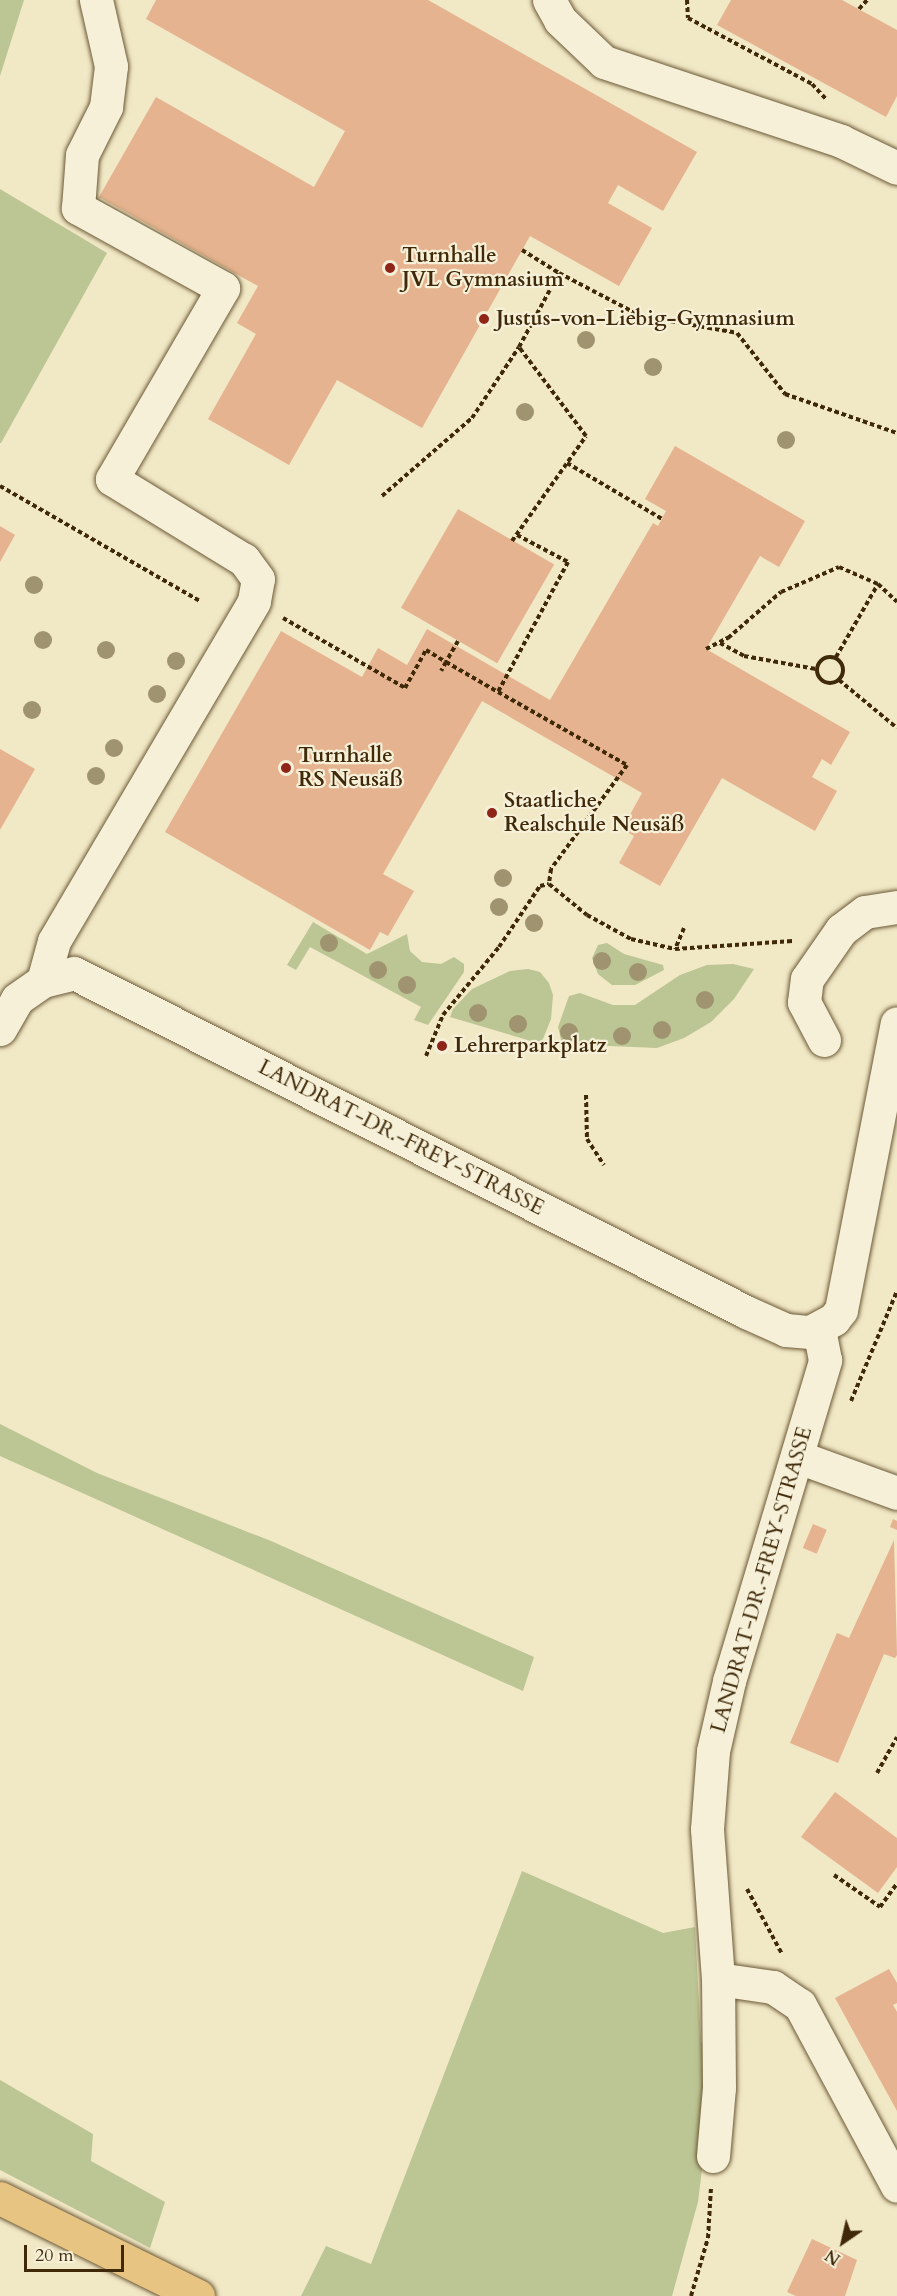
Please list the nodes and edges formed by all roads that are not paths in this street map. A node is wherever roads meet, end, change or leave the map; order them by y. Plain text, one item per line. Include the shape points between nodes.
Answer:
1 (96, 0) edge
2 (549, 0) edge
3 (897, 168) edge
4 (897, 907) edge
5 (43, 981) junction
6 (897, 1023) edge
7 (0, 1029) edge
8 (824, 1040) dead end
9 (819, 1329) junction
10 (798, 1457) junction
11 (897, 1493) edge
12 (718, 1979) junction
13 (713, 2156) road end
14 (897, 2186) edge
15 (0, 2198) edge
16 (198, 2296) edge

1 - 5 street via 111,66 106,107 81,155 78,208 223,288 112,479 244,561 258,579 254,601 54,940
2 - 3 street via 560,20 604,62 841,141
4 - 8 street via 865,912 836,937 807,979 804,1002
5 - 7 street, LANDRAT-DR.-FREY-STRASSE via 17,999
5 - 9 street, LANDRAT-DR.-FREY-STRASSE via 74,973 756,1317 786,1330
6 - 9 street via 842,1310
9 - 10 street, LANDRAT-DR.-FREY-STRASSE via 825,1360
10 - 11 street
10 - 12 street, LANDRAT-DR.-FREY-STRASSE via 729,1682 713,1751 707,1830
12 - 13 street, LANDRAT-DR.-FREY-STRASSE via 719,2088
12 - 14 street via 773,1987 800,2005
15 - 16 main road

